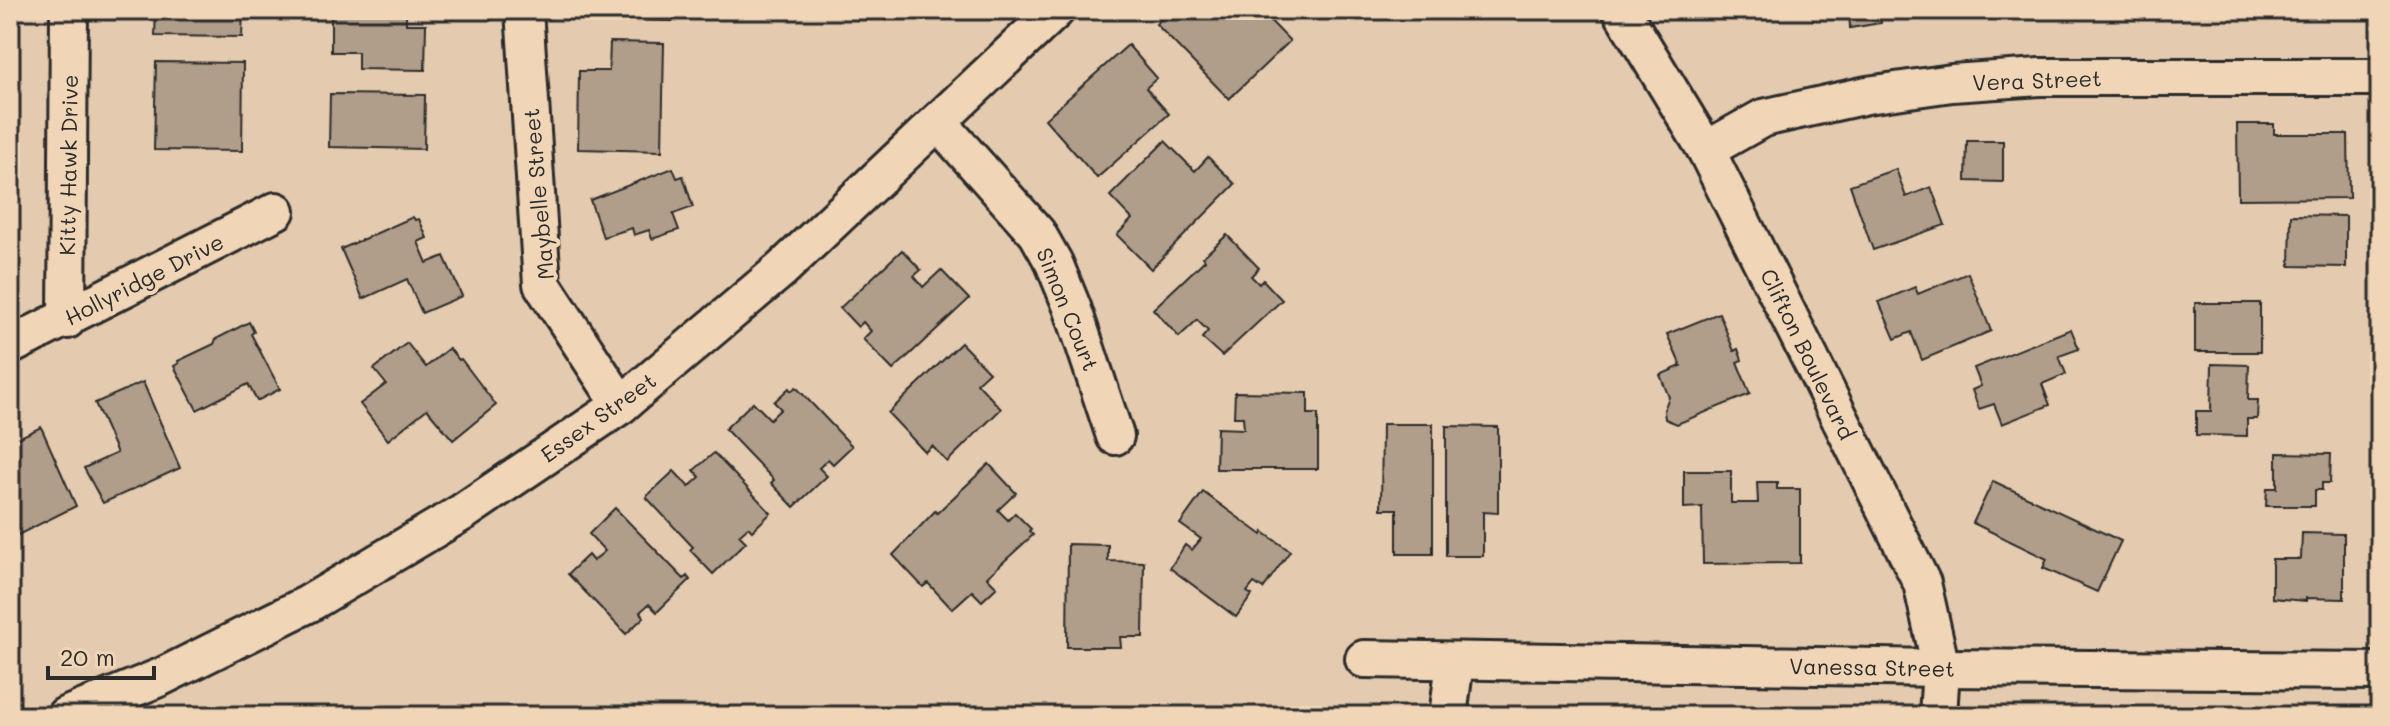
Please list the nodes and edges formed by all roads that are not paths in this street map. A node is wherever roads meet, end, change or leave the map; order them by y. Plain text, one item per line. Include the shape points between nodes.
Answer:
1 (69, 10) edge
2 (524, 10) edge
3 (1056, 10) edge
4 (1621, 10) edge
5 (2380, 77) edge
6 (938, 122) junction
7 (1706, 150) junction
8 (276, 211) dead end
9 (67, 320) junction
10 (10, 346) edge
11 (621, 405) junction
12 (1115, 436) dead end
13 (1364, 659) dead end
14 (1455, 662) junction
15 (1941, 668) junction
16 (2380, 671) edge
17 (65, 716) edge
18 (1448, 716) edge
19 (1938, 716) edge

1 - 9 street, Kitty Hawk Drive
2 - 11 street, Maybelle Street via 542,284
3 - 6 street, Essex Street
4 - 7 street, Clifton Boulevard
5 - 7 street, Vera Street via 2040,77 1952,83 1763,118
6 - 11 street, Essex Street via 782,269
6 - 12 street, Simon Court via 1037,233 1054,263
7 - 15 street, Clifton Boulevard via 1922,583
8 - 9 street, Hollyridge Drive
9 - 10 street, Hollyridge Drive
11 - 17 street, Essex Street via 463,512 308,604 161,677
13 - 14 street, Vanessa Street
14 - 15 street, Vanessa Street
14 - 18 street
15 - 16 street, Vanessa Street
15 - 19 street, Clifton Boulevard

